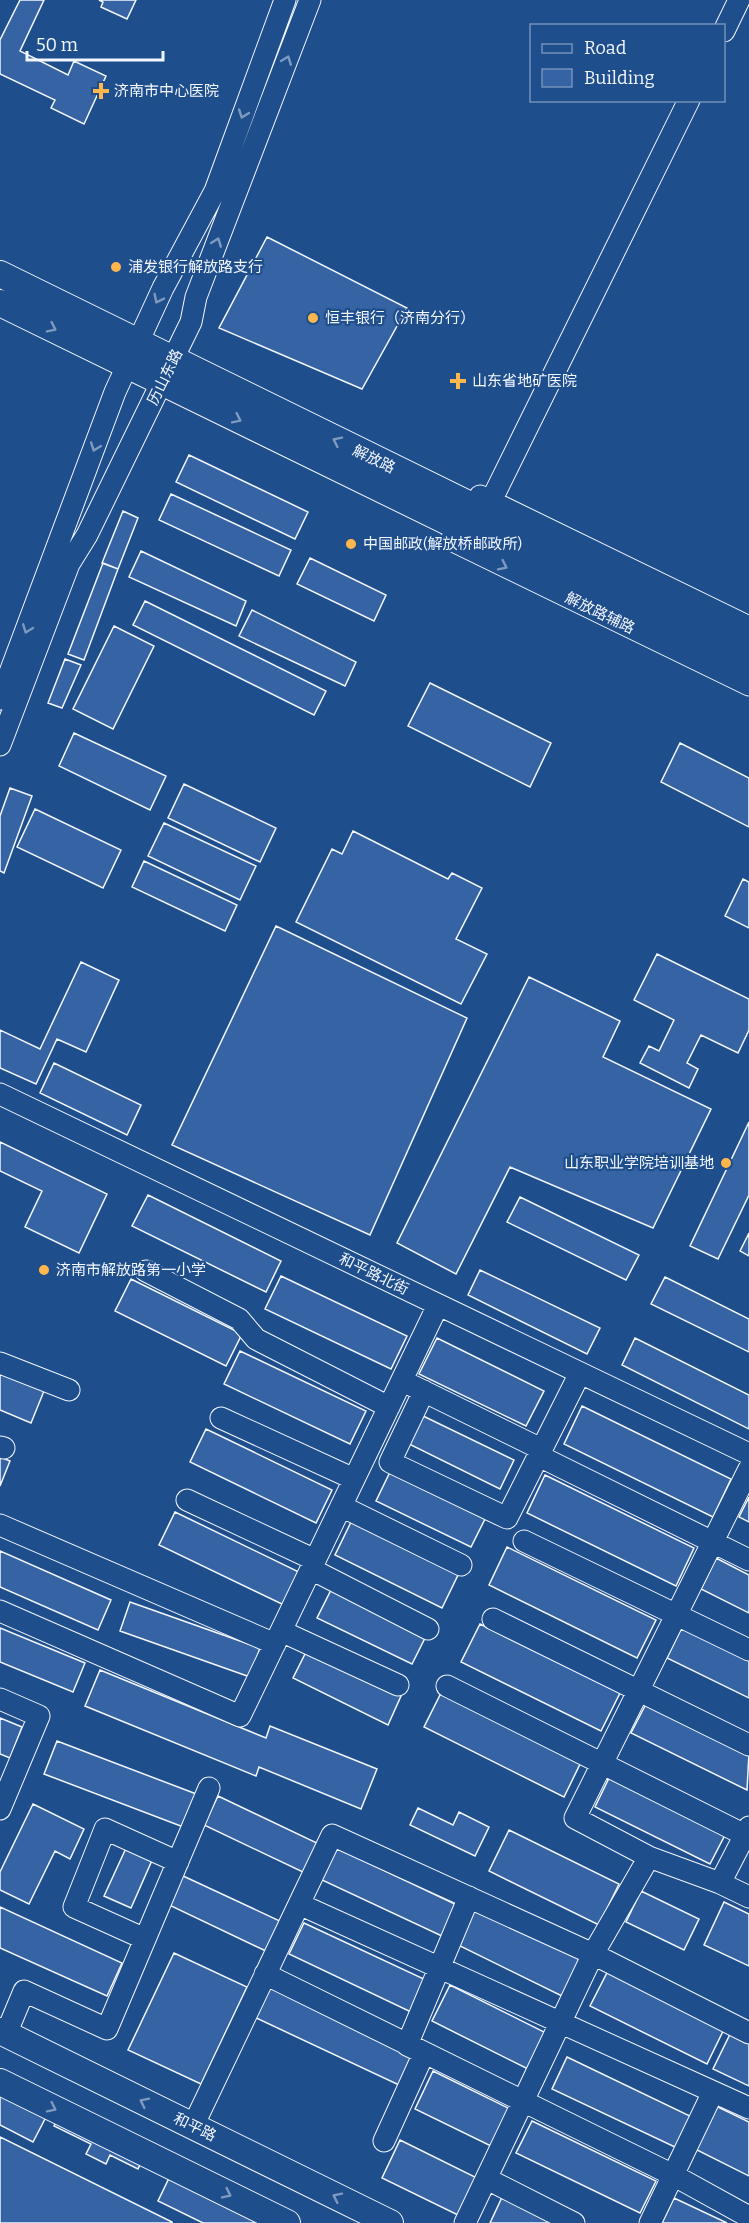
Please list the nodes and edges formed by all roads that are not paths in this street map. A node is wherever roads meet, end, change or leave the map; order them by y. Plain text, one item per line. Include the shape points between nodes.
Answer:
1 (285, 0) edge
2 (310, 0) edge
3 (739, 0) edge
4 (725, 27) edge
5 (688, 102) edge
6 (2, 281) edge
7 (132, 354) junction
8 (168, 371) junction
9 (484, 498) junction
10 (441, 505) junction
11 (451, 540) joint
12 (749, 627) edge
13 (749, 642) edge
14 (749, 669) edge
15 (749, 685) edge
16 (0, 699) edge
17 (0, 745) edge
18 (0, 1094) edge
19 (146, 1271) dead end
20 (438, 1305) junction
21 (0, 1363) edge
22 (580, 1373) junction
23 (402, 1380) junction
24 (69, 1390) dead end
25 (424, 1391) junction
26 (389, 1407) junction
27 (221, 1418) dead end
28 (540, 1453) junction
29 (749, 1454) edge
30 (749, 1469) edge
31 (354, 1479) junction
32 (187, 1500) dead end
33 (342, 1506) junction
34 (0, 1525) edge
35 (524, 1541) dead end
36 (712, 1542) junction
37 (749, 1560) edge
38 (313, 1565) junction
39 (461, 1565) dead end
40 (0, 1611) edge
41 (675, 1616) junction
42 (493, 1619) dead end
43 (428, 1629) dead end
44 (278, 1638) junction
45 (749, 1650) edge
46 (398, 1685) dead end
47 (447, 1686) dead end
48 (637, 1690) junction
49 (0, 1699) edge
50 (749, 1745) edge
51 (601, 1761) junction
52 (209, 1788) dead end
53 (3, 1796) edge
54 (747, 1831) edge
55 (649, 1857) junction
56 (178, 1862) junction
57 (720, 1882) junction
58 (469, 1897) junction
59 (749, 1897) edge
60 (299, 1904) junction
61 (145, 1939) junction
62 (593, 1953) junction
63 (439, 1966) junction
64 (265, 1974) junction
65 (561, 2022) junction
66 (3, 2032) edge
67 (749, 2033) edge
68 (416, 2049) junction
69 (0, 2082) edge
70 (713, 2092) junction
71 (523, 2102) junction
72 (749, 2108) edge
73 (193, 2126) junction
74 (384, 2141) dead end
75 (673, 2175) junction
76 (487, 2179) junction
77 (749, 2217) edge
78 (287, 2223) edge
79 (390, 2223) edge
80 (465, 2223) edge
81 (574, 2223) edge
82 (650, 2223) edge

1 -> 7 street via 215,191
8 -> 2 street, 历山东路 via 191,322 196,297
3 - 4 street
5 - 9 street
6 - 7 main road, 解放路
7 - 8 main road, 解放路
7 -> 16 street
8 - 10 main road, 解放路
8 - 17 street, 历山东路 via 69,564
9 - 10 main road
9 - 12 street
10 - 11 main road
10 - 13 main road, 解放路
10 - 14 main road, 解放路
11 -> 15 street, 解放路辅路
18 - 20 street, 和平路北街
19 - 26 street via 239,1319 255,1339
20 - 22 street, 和平路北街
20 - 23 street
21 - 24 street
22 - 28 street
22 - 29 street, 和平路北街
23 - 25 street
23 - 26 street
25 - 28 street
25 - 28 street via 390,1462 507,1518
26 - 31 street
27 - 31 street
28 - 36 street
30 - 36 street
31 - 33 street
32 - 38 street
33 - 38 street
33 - 39 street
34 - 44 street
35 - 41 street
36 - 37 street
36 - 41 street
38 - 43 street
38 - 44 street
40 - 44 street via 240,1716
41 - 45 street
41 - 48 street
42 - 48 street
44 - 46 street
47 - 51 street
48 - 50 street
48 - 51 street
49 - 53 street via 39,1716
51 - 54 street
51 - 55 street via 575,1818
52 - 56 street
54 - 57 street
55 - 57 street
55 - 62 street
56 - 61 street
56 - 61 street via 105,1830 74,1907
57 - 59 street
58 - 60 street via 332,1835
58 - 62 street
58 - 63 street
60 - 63 street
60 - 64 street
61 - 66 street via 107,2029 24,1991
62 - 65 street
62 - 67 street
63 - 65 street
63 - 68 street
64 - 68 street
64 - 73 street
65 - 70 street
65 - 71 street
73 -> 66 main road, 和平路
68 - 71 street
68 - 74 street
69 -> 78 main road
70 - 72 street
70 - 75 street
71 - 75 street
71 - 76 street
79 -> 73 main road, 和平路
75 - 77 street
75 - 82 street
76 - 80 street
76 - 81 street

